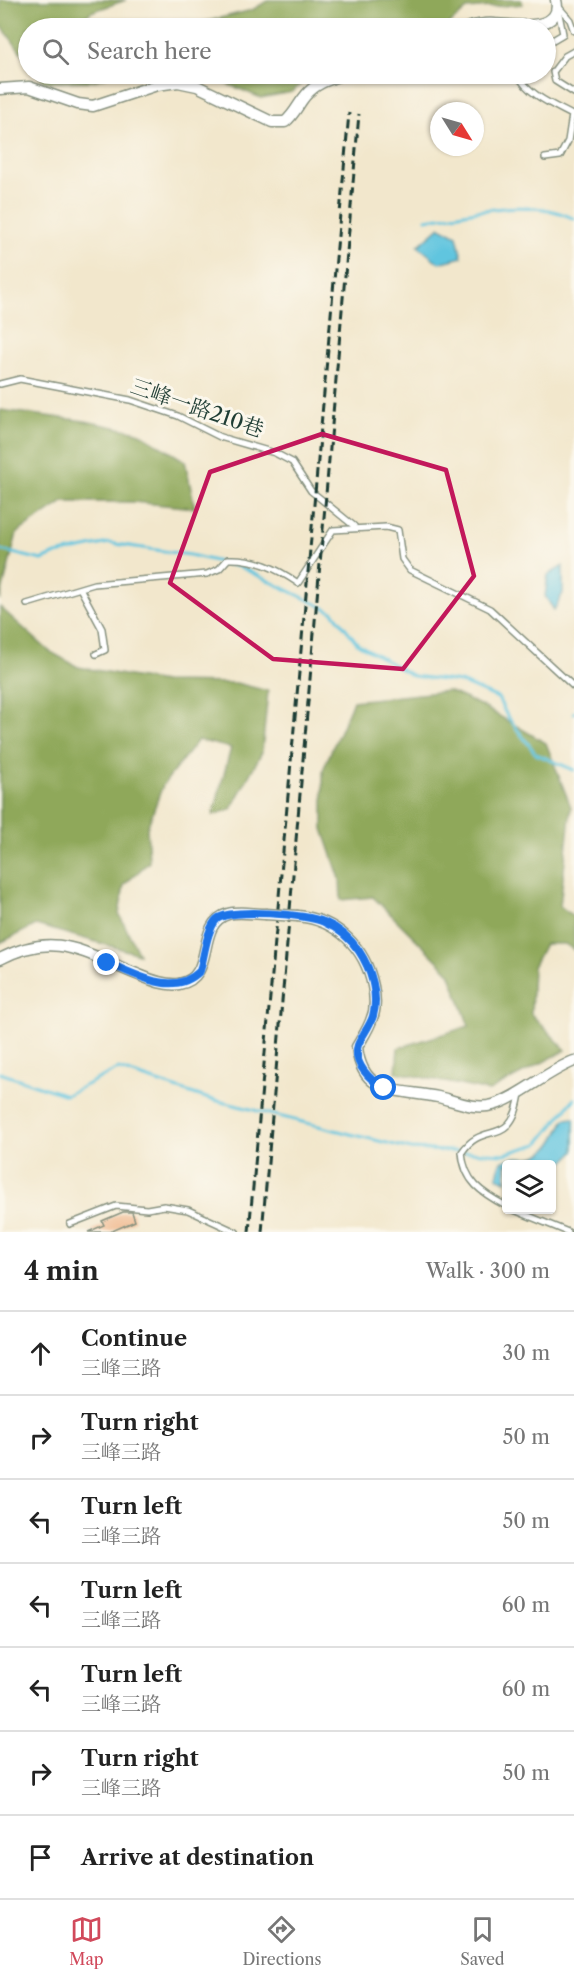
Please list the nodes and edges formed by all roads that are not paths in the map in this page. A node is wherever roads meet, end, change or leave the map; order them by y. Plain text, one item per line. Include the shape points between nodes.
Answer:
1 (556, 2) edge
2 (549, 18) edge
3 (574, 31) edge
4 (556, 38) edge
5 (574, 51) edge
6 (556, 68) edge
7 (556, 82) edge
8 (164, 84) edge
9 (188, 84) edge
10 (318, 84) edge
11 (524, 84) edge
12 (0, 89) edge
13 (574, 93) edge
14 (545, 158) dead end
15 (0, 384) edge
16 (354, 526) junction
17 (81, 590) junction
18 (27, 604) dead end
19 (96, 654) dead end
20 (574, 687) edge
21 (0, 959) edge
22 (574, 1060) edge
23 (520, 1091) junction
24 (502, 1203) edge
25 (526, 1214) edge
26 (70, 1224) dead end
27 (236, 1232) edge
28 (568, 1232) edge

1 - 2 street
1 - 3 lane
1 - 4 lane via 563,34
5 - 6 lane
7 - 13 lane
8 - 12 street via 93,106 29,87
9 - 10 street via 272,122 285,122
11 - 14 lane via 572,115 568,141 560,156
15 - 16 lane, 三峰一路210巷 via 20,379 130,400 275,453 292,462 311,491
16 - 17 lane via 333,530 298,583 264,564 241,558 228,559 207,574 94,584
16 - 20 lane via 398,530 402,559 410,570 490,609
17 - 18 lane
17 - 19 lane via 102,629 105,650
21 - 23 street, bridge via 33,945 58,944 146,978 182,983 200,971 209,930 217,919 230,913 324,921 353,942 366,965 375,1005 373,1018 357,1047 366,1075 374,1082 397,1092 479,1107 501,1102
22 - 23 street
23 - 24 lane via 512,1123 501,1131 469,1141 462,1152 472,1185
25 - 28 lane
26 - 27 lane via 116,1206 164,1206 188,1210

